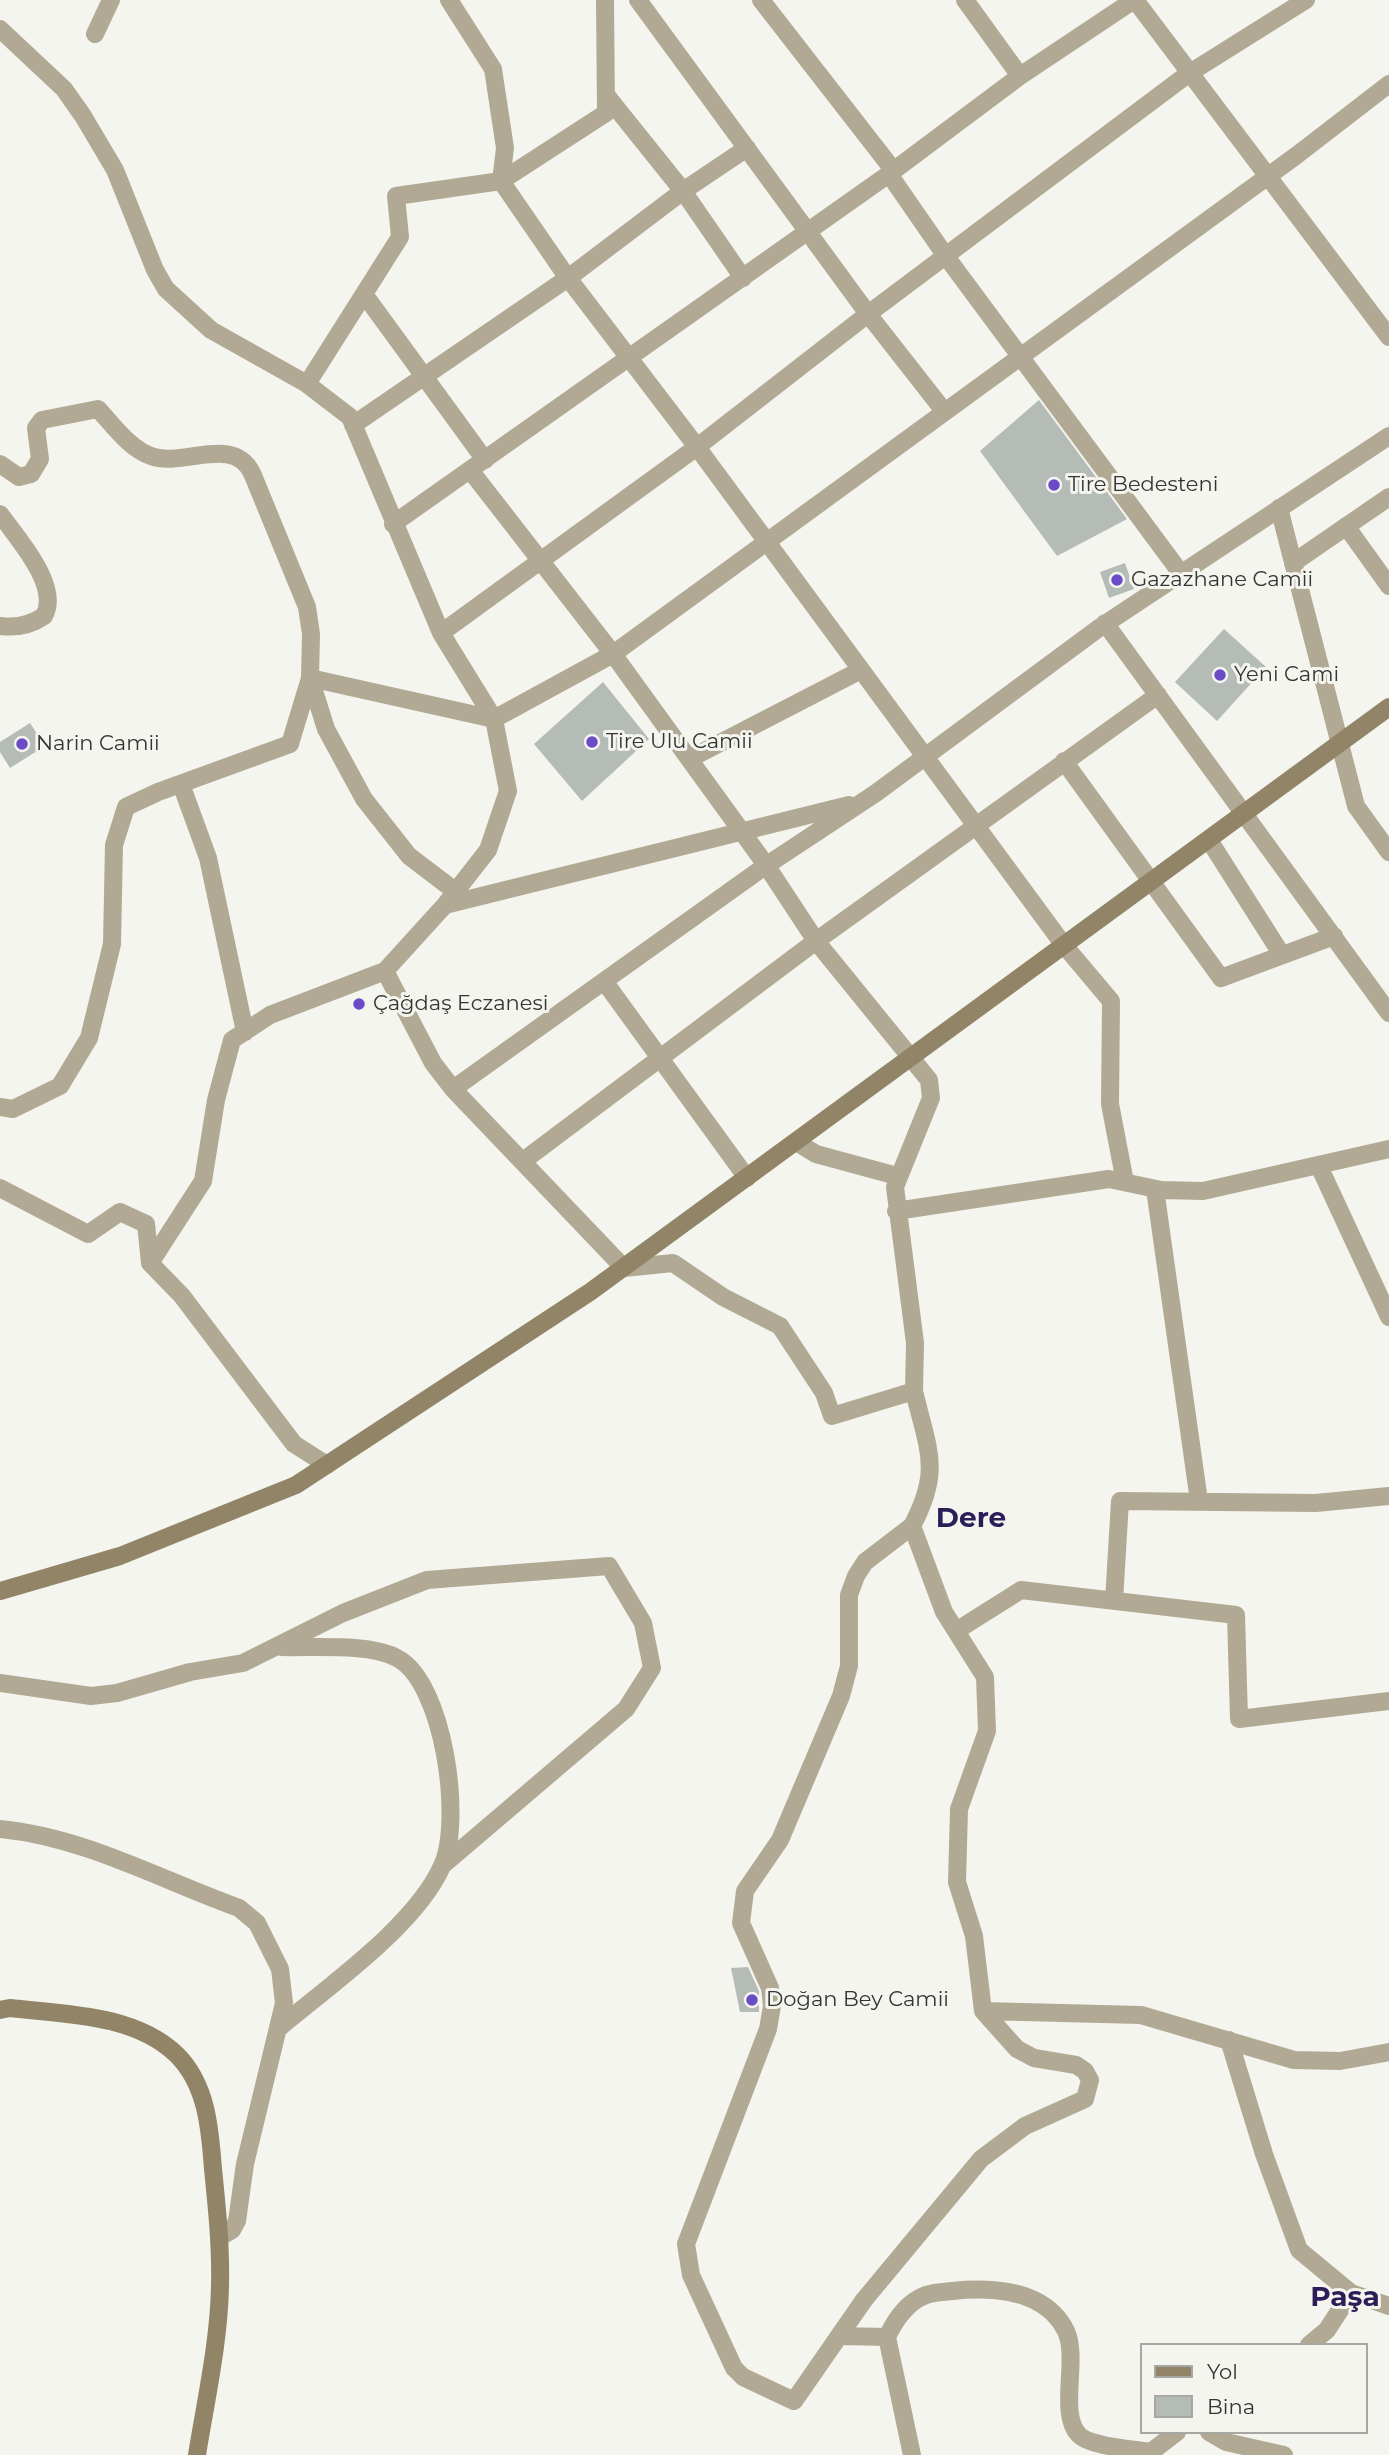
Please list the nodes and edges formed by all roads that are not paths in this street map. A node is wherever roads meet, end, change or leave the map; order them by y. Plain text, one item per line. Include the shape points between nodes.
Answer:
1 (111, 0) edge
2 (605, 0) edge
3 (638, 0) edge
4 (761, 0) edge
5 (965, 0) edge
6 (1134, 0) edge
7 (1306, 0) edge
8 (455, 2) edge
9 (0, 29) edge
10 (95, 34) dead end
11 (1188, 74) junction
12 (1020, 76) junction
13 (1389, 84) edge
14 (606, 95) junction
15 (747, 148) junction
16 (892, 172) junction
17 (1267, 177) junction
18 (501, 181) junction
19 (682, 191) junction
20 (810, 231) junction
21 (945, 255) junction
22 (568, 278) junction
23 (743, 278) junction
24 (364, 294) junction
25 (868, 314) junction
26 (1389, 337) edge
27 (1022, 355) junction
28 (629, 359) junction
29 (425, 378) junction
30 (307, 384) junction
31 (944, 411) junction
32 (352, 425) junction
33 (1389, 436) edge
34 (698, 447) junction
35 (0, 464) edge
36 (478, 465) junction
37 (1389, 497) edge
38 (1279, 508) junction
39 (0, 514) edge
40 (393, 524) junction
41 (1346, 526) junction
42 (765, 542) junction
43 (541, 561) junction
44 (1293, 563) junction
45 (1180, 572) junction
46 (1389, 586) edge
47 (1105, 623) junction
48 (0, 626) edge
49 (442, 633) junction
50 (613, 654) junction
51 (861, 670) junction
52 (310, 678) junction
53 (1158, 695) junction
54 (1388, 709) edge
55 (494, 719) junction
56 (1339, 744) junction
57 (926, 756) junction
58 (689, 760) junction
59 (1064, 761) junction
60 (181, 783) junction
61 (863, 802) junction
62 (1246, 813) junction
63 (976, 825) junction
64 (741, 832) junction
65 (1209, 840) junction
66 (1389, 852) edge
67 (766, 866) junction
68 (1151, 881) junction
69 (450, 898) junction
70 (1334, 936) junction
71 (816, 941) junction
72 (1063, 944) junction
73 (1282, 955) junction
74 (385, 971) junction
75 (604, 981) junction
76 (1389, 1013) edge
77 (245, 1032) junction
78 (660, 1056) junction
79 (910, 1058) junction
80 (453, 1089) junction
81 (0, 1107) edge
82 (798, 1143) junction
83 (1389, 1149) edge
84 (523, 1161) junction
85 (1320, 1166) junction
86 (897, 1176) junction
87 (747, 1178) junction
88 (1125, 1182) junction
89 (0, 1188) edge
90 (1155, 1189) junction
91 (896, 1211) junction
92 (150, 1263) junction
93 (624, 1268) junction
94 (1389, 1317) edge
95 (914, 1391) junction
96 (327, 1465) junction
97 (1389, 1496) edge
98 (1199, 1501) junction
99 (912, 1527) junction
100 (0, 1591) edge
101 (1114, 1601) junction
102 (956, 1631) junction
103 (281, 1647) junction
104 (0, 1683) edge
105 (1389, 1701) edge
106 (0, 1829) edge
107 (443, 1865) junction
108 (0, 2010) edge
109 (983, 2011) junction
110 (280, 2027) junction
111 (1229, 2040) junction
112 (1389, 2052) edge
113 (220, 2237) junction
114 (1351, 2293) junction
115 (1389, 2306) edge
116 (840, 2336) junction
117 (887, 2337) junction
118 (1311, 2343) edge
119 (1174, 2434) edge
120 (1212, 2434) edge
121 (197, 2455) edge
122 (912, 2455) edge
123 (1284, 2455) edge

1 - 10 street
2 - 14 street
3 - 15 street
4 - 16 street
5 - 12 street
6 - 11 street
6 - 12 street
7 - 11 street
8 - 18 street via 493,69 505,149
9 - 30 street via 64,89 83,116 115,170 166,289 211,330
11 - 17 street
11 - 21 street
12 - 16 street
13 - 17 street
14 - 18 street via 606,113
14 - 19 street
15 - 19 street
15 - 20 street
16 - 20 street
16 - 21 street
17 - 26 street
17 - 27 street
18 - 22 street
18 - 24 street via 396,195 400,237
19 - 22 street
19 - 23 street
20 - 23 street
20 - 25 street
21 - 25 street
21 - 27 street
22 - 28 street
22 - 29 street
23 - 28 street
24 - 29 street
24 - 30 street
25 - 31 street
25 - 34 street
27 - 31 street
27 - 45 street
28 - 34 street
28 - 36 street
29 - 32 street
29 - 36 street
30 - 32 street via 350,417
31 - 42 street
32 - 40 street
33 - 38 street
34 - 42 street
34 - 43 street
35 - 52 street via 19,477 31,474 40,459 36,428 42,420 98,409 131,444 152,457 224,453 240,458 252,472 307,607 312,634
36 - 40 street
36 - 43 street
37 - 41 street
38 - 44 street
38 - 45 street
39 - 48 street via 38,568 49,598 44,616 35,622
40 - 49 street
41 - 44 street
41 - 46 street
42 - 50 street
42 - 51 street
43 - 49 street
43 - 50 street
44 - 56 street
45 - 47 street
47 - 53 street
47 - 57 street
49 - 55 street
50 - 55 street
50 - 58 street
51 - 57 street
51 - 58 street
52 - 55 street
52 - 60 street via 290,744
52 - 69 street via 326,729 364,799
53 - 59 street
53 - 62 street
54 - 56 street
55 - 69 street via 508,791 488,850
56 - 62 street
56 - 66 street via 1356,806
57 - 61 street
57 - 63 street
58 - 64 street
59 - 63 street
59 - 68 street
60 - 77 street via 208,858
60 - 81 street via 126,807 114,845 112,944 89,1038 60,1086 13,1109
61 - 64 street
61 - 67 street
62 - 65 street
62 - 70 street
63 - 71 street
63 - 72 street
64 - 67 street
64 - 69 street
65 - 68 street
65 - 73 street
67 - 71 street
67 - 75 street
68 - 72 street
68 - 73 street via 1221,978
69 - 74 street
70 - 73 street
70 - 76 street
71 - 78 street
71 - 79 street
72 - 79 street
72 - 88 street via 1111,1001 1110,1104
74 - 77 street via 270,1015
74 - 80 street via 433,1063
75 - 78 street
75 - 80 street
77 - 92 street via 232,1040 216,1100 204,1181
78 - 84 street
78 - 87 street
79 - 82 street
79 - 86 street via 929,1080 931,1098
80 - 84 street
82 - 86 street via 816,1154
82 - 87 street
83 - 85 street
84 - 93 street
85 - 90 street via 1203,1191
85 - 94 street
86 - 91 street
87 - 93 street
88 - 90 street
88 - 91 street via 1109,1179
89 - 92 street via 88,1234 120,1212 146,1224
90 - 98 street
91 - 95 street via 915,1343
92 - 96 street via 182,1296 294,1444
93 - 95 street via 673,1263 723,1297 780,1326 824,1393 832,1416
93 - 96 street
95 - 99 street via 931,1472 927,1498
96 - 100 street via 296,1485 120,1556
97 - 98 street via 1316,1503
98 - 101 street via 1120,1501
99 - 102 street via 944,1612
99 - 116 street via 865,1562 856,1576 849,1595 849,1666 841,1696 780,1840 745,1891 741,1923 767,1979 771,2018 686,2245 691,2275 734,2368 743,2377 794,2401
101 - 102 street via 1021,1590
101 - 105 street via 1236,1615 1239,1719
102 - 109 street via 985,1677 987,1731 959,1809 957,1882 974,1936
103 - 104 street via 243,1664 190,1672 117,1693 91,1696
103 - 107 street via 373,1651 411,1667 425,1688 451,1782
103 - 107 street via 342,1613 427,1580 609,1566 643,1623 652,1668 626,1709
106 - 110 street via 89,1849 251,1916 280,1969 284,1994
107 - 110 street via 402,1921
108 - 113 street via 94,2018 143,2032 176,2054 199,2085 210,2133
109 - 111 street via 1141,2015
109 - 116 street via 1017,2049 1085,2071 1089,2091 1085,2099 1003,2140 981,2159 913,2238
110 - 113 street via 257,2111 237,2221
111 - 112 street via 1294,2060 1340,2061
111 - 114 street via 1299,2250
113 - 121 street via 218,2323
114 - 115 street
114 - 118 street via 1327,2330
116 - 117 street
117 - 119 street via 907,2308 927,2294 991,2288 1013,2292 1051,2312 1066,2331 1071,2351 1070,2417 1078,2434 1088,2441 1151,2452
117 - 122 street
120 - 123 street via 1226,2442

